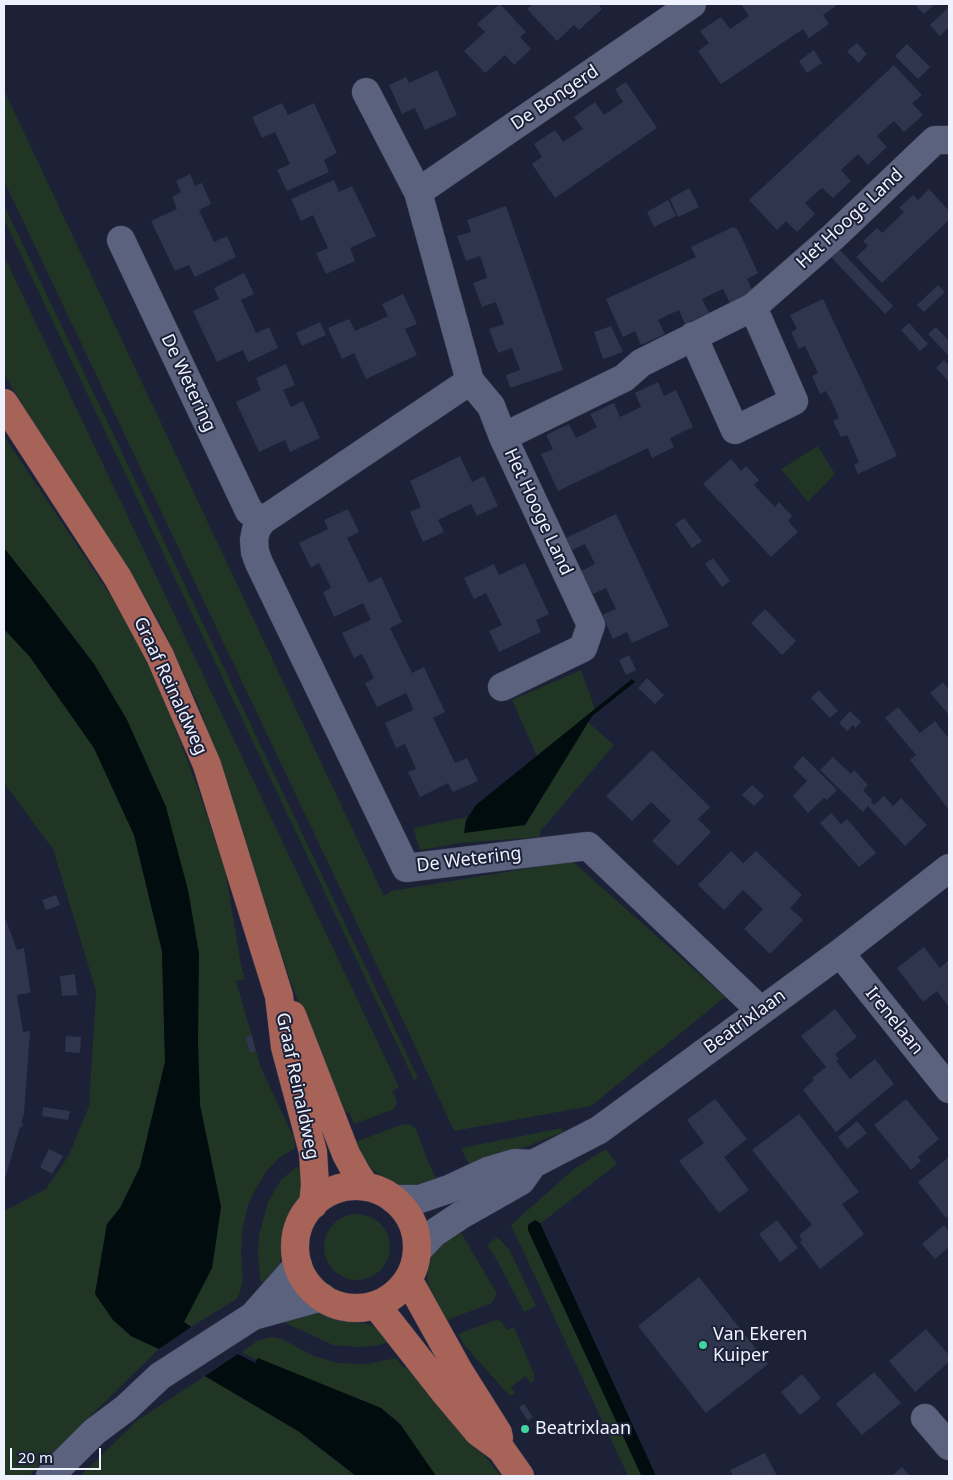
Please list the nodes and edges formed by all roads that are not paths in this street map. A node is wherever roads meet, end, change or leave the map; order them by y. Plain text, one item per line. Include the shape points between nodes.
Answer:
1 (692, 4) edge
2 (366, 92) dead end
3 (949, 140) edge
4 (418, 192) junction
5 (121, 240) dead end
6 (753, 307) junction
7 (693, 336) junction
8 (470, 381) junction
9 (4, 403) edge
10 (503, 437) junction
11 (262, 521) junction
12 (502, 686) dead end
13 (949, 868) edge
14 (840, 953) junction
15 (279, 996) junction
16 (760, 1010) junction
17 (949, 1089) edge
18 (533, 1164) junction
19 (366, 1188) junction
20 (393, 1199) junction
21 (313, 1205) junction
22 (417, 1251) junction
23 (298, 1265) junction
24 (408, 1279) junction
25 (322, 1297) junction
26 (376, 1305) junction
27 (248, 1319) junction
28 (925, 1418) dead end
29 (949, 1446) edge
30 (501, 1448) junction
31 (50, 1476) edge
32 (520, 1476) edge

1 - 4 street, De Bongerd
2 - 4 street
3 - 6 street, Het Hooge Land via 935,140
4 - 8 street
5 - 11 street, De Wetering via 249,511
6 - 7 street, Het Hooge Land
6 - 7 street via 794,401 735,430
7 - 10 street, Het Hooge Land via 641,364 624,378
8 - 10 street via 492,406
8 - 11 street
9 - 15 main road, Graaf Reinaldweg via 118,578 160,656 207,765
10 - 12 street, Het Hooge Land via 591,625 583,648
11 - 16 street, De Wetering via 254,540 259,563 406,868 588,846
13 - 14 street, Beatrixlaan
14 - 16 street, Beatrixlaan
14 - 17 street, Irenelaan
15 - 19 main road, Graaf Reinaldweg via 292,1015 346,1154
15 - 21 main road, Graaf Reinaldweg via 285,1047 313,1152
16 - 18 street, Beatrixlaan via 599,1130
18 - 20 street, Beatrixlaan via 515,1163 420,1199
18 - 22 street, Beatrixlaan via 521,1181 434,1233
19 - 20 main road via 380,1191
19 - 21 main road via 343,1188
20 - 22 main road via 412,1222
21 - 23 main road via 296,1236
22 - 24 main road
23 - 25 main road via 307,1283
23 - 27 street
24 - 26 main road via 391,1298
24 - 30 main road via 498,1433
25 - 26 main road via 344,1307
25 - 27 street
26 - 30 main road via 478,1432
27 - 31 street via 160,1376 94,1432
28 - 29 street
30 - 32 main road

